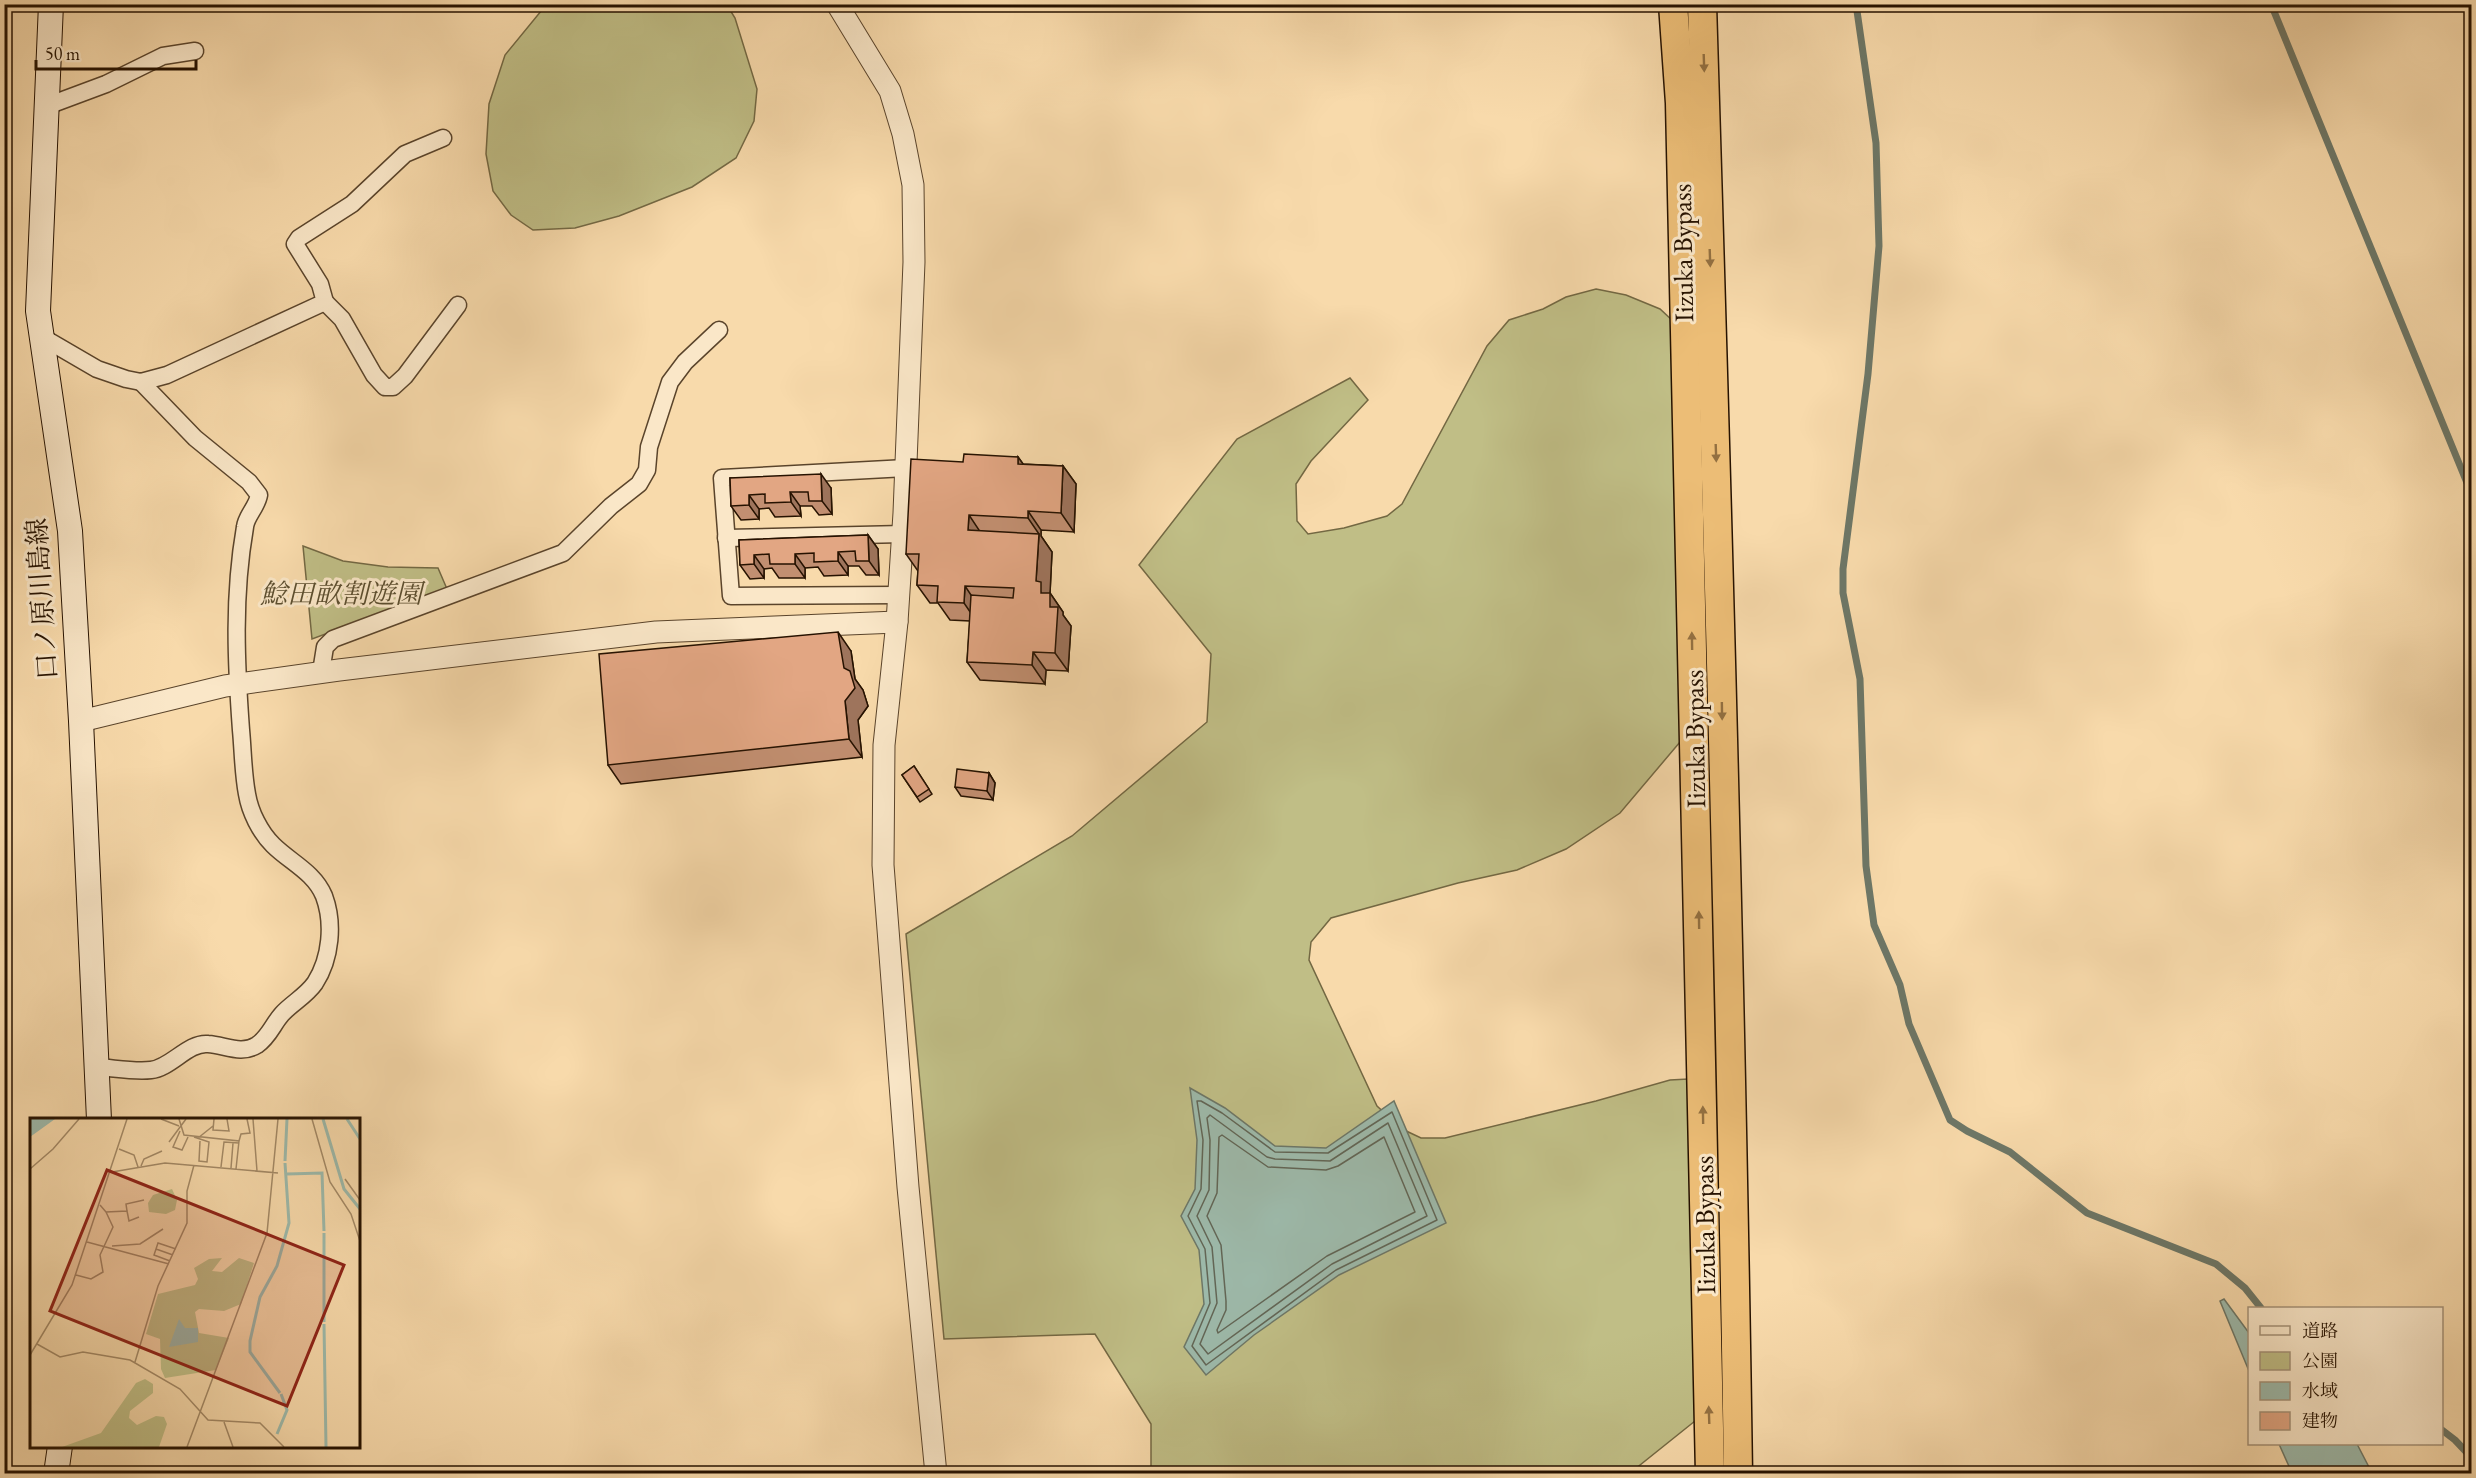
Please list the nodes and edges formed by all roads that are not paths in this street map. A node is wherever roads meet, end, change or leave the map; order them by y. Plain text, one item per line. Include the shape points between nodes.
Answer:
1 (837, 4) edge
2 (1673, 4) edge
3 (1702, 4) edge
4 (54, 5) edge
5 (195, 51) dead end
6 (47, 106) junction
7 (443, 138) dead end
8 (326, 302) junction
9 (458, 305) dead end
10 (719, 330) dead end
11 (42, 337) junction
12 (141, 382) junction
13 (906, 468) junction
14 (903, 534) junction
15 (726, 538) junction
16 (899, 595) junction
17 (897, 622) junction
18 (321, 672) junction
19 (238, 684) junction
20 (81, 721) junction
21 (97, 1066) junction
22 (99, 1118) edge
23 (60, 1448) edge
24 (56, 1473) edge
25 (936, 1473) edge
26 (1710, 1473) edge
27 (1738, 1473) edge

1 - 13 street via 890,91 913,185
26 -> 2 highway, Iizuka Bypass via 1680,114
3 -> 27 highway
4 - 6 main road, 口ノ原川島線
5 - 6 street via 163,56 106,84
6 - 11 main road, 口ノ原川島線 via 38,311
7 - 8 street via 405,154 352,204 299,238 295,244 320,284
8 - 9 street via 342,319 385,387 393,387 405,376
8 - 12 street via 167,375
10 - 18 street via 670,382 649,447 647,470 639,484 563,553 333,639 325,647
11 - 12 street via 97,369
11 - 20 main road, 口ノ原川島線 via 70,531
12 - 19 street via 195,438 249,482 259,495 245,524 236,588
13 - 14 street
13 - 15 street via 722,478
14 - 15 street
14 - 16 street
15 - 16 street via 730,596
16 - 17 street
17 - 18 street via 656,632
17 - 25 street via 884,745 883,865
18 - 19 street
19 - 20 street
19 - 21 street via 247,794 255,819 272,845 311,876 323,895 329,915 326,958 315,982 256,1046 243,1050 207,1044 153,1070
20 - 21 main road, 口ノ原川島線
21 - 22 main road, 口ノ原川島線
23 - 24 main road

